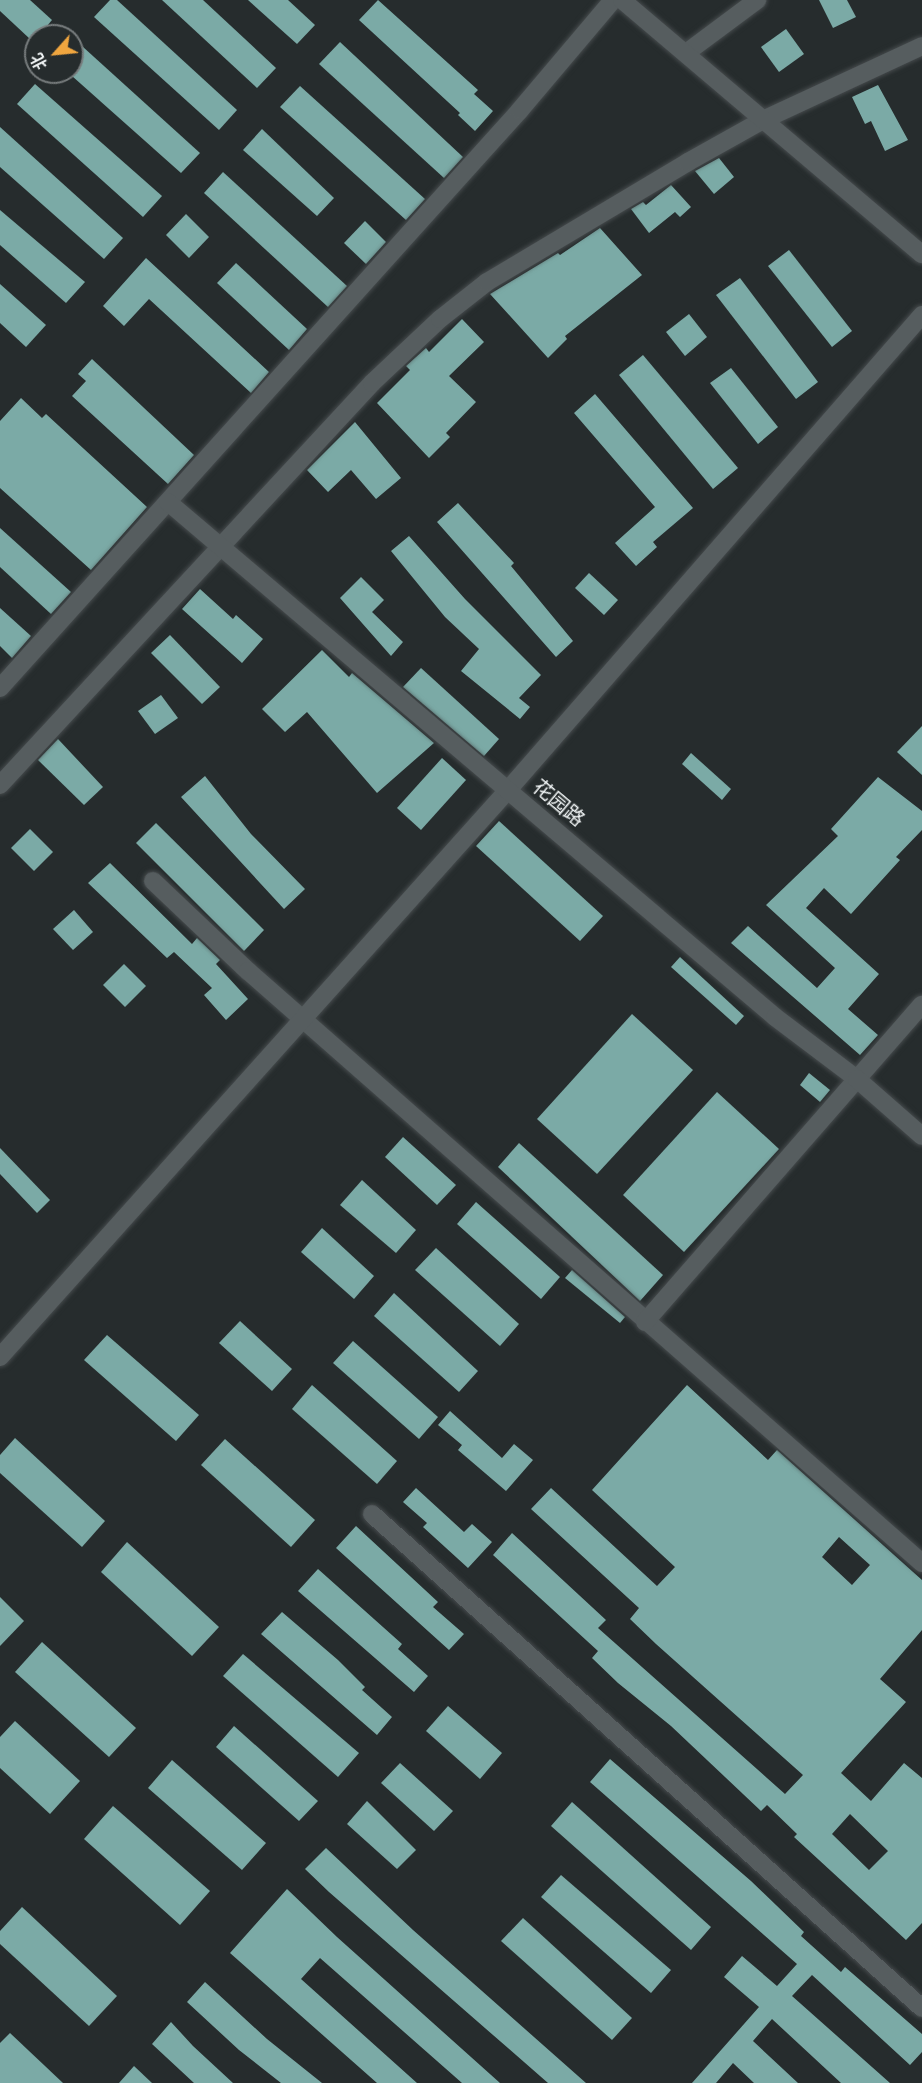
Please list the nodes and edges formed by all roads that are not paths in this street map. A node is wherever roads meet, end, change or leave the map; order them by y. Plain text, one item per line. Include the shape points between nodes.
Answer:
1 (613, 0) edge
2 (622, 0) edge
3 (757, 0) edge
4 (922, 46) edge
5 (686, 53) junction
6 (765, 119) junction
7 (922, 254) edge
8 (922, 315) edge
9 (168, 502) junction
10 (220, 545) junction
11 (0, 688) edge
12 (0, 785) edge
13 (508, 790) junction
14 (153, 881) dead end
15 (922, 1005) edge
16 (302, 1019) junction
17 (857, 1079) junction
18 (922, 1136) edge
19 (645, 1322) junction
20 (0, 1357) edge
21 (372, 1514) dead end
22 (922, 1563) edge
23 (922, 2008) edge

1 - 9 street via 520,110
2 - 5 street
3 - 5 street
4 - 6 street
5 - 6 street
6 - 7 street
6 - 10 street via 487,282 372,383
8 - 13 street
9 - 10 street, 花园路
9 - 11 street
10 - 12 street
10 - 13 street, 花园路
13 - 16 street
13 - 17 street, 花园路 via 775,1017
14 - 16 street
15 - 17 street
16 - 19 street
16 - 20 street
17 - 18 street, 花园路
17 - 19 street
19 - 22 street
21 - 23 street

